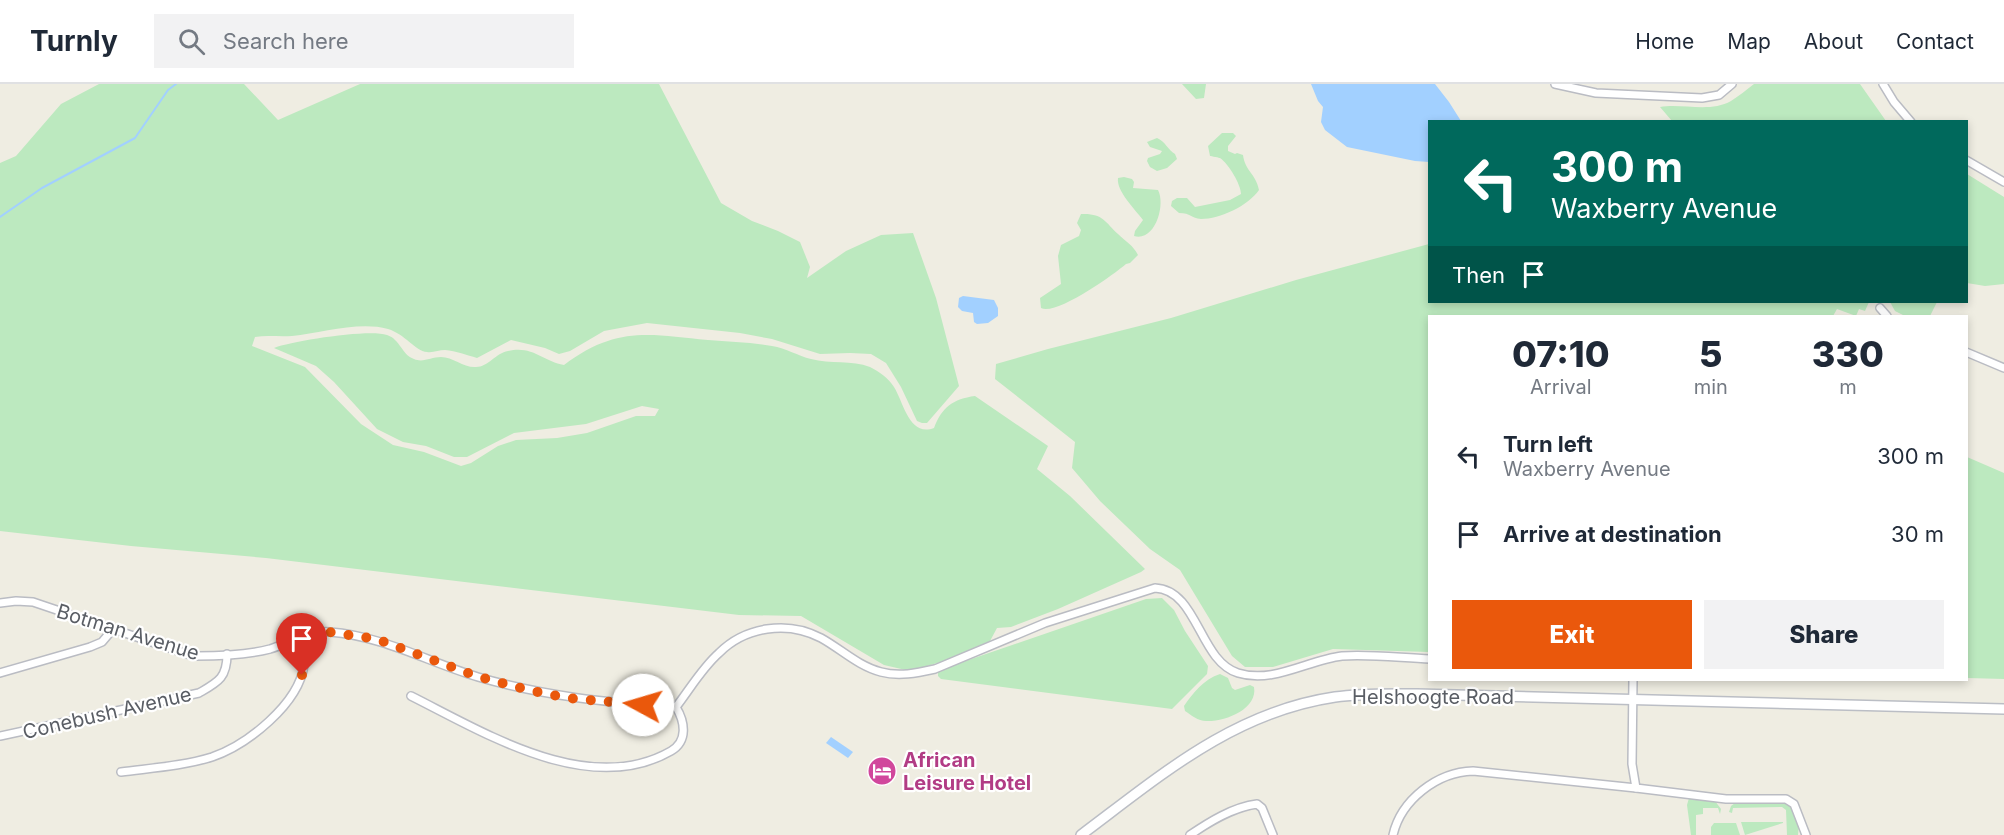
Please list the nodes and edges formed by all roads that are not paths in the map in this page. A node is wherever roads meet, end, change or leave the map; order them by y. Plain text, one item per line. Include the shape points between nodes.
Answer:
1 (1555, 84) edge
2 (1732, 84) edge
3 (1883, 84) edge
4 (1578, 87) edge
5 (1909, 120) edge
6 (1968, 161) edge
7 (2004, 182) edge
8 (1880, 308) dead end
9 (1886, 315) edge
10 (1968, 353) edge
11 (2004, 368) edge
12 (0, 603) edge
13 (113, 629) junction
14 (298, 638) junction
15 (226, 654) junction
16 (1428, 659) edge
17 (0, 673) edge
18 (1633, 681) edge
19 (411, 696) dead end
20 (1632, 700) junction
21 (676, 707) junction
22 (2004, 709) edge
23 (0, 736) edge
24 (121, 772) dead end
25 (1636, 788) junction
26 (1081, 835) edge
27 (1190, 835) edge
28 (1273, 835) edge
29 (1393, 835) edge
30 (1806, 835) edge

1 - 4 street
2 - 4 street via 1712,97
3 - 5 street
6 - 7 street
8 - 9 street
10 - 11 street
12 - 13 street, Botman Avenue via 33,602
13 - 15 street, Botman Avenue via 187,654
13 - 17 street via 102,642 90,647
14 - 15 street, Botman Avenue via 266,650
14 - 21 street, Botman Avenue via 322,631 376,639 476,676 528,690 568,698
14 - 24 street via 304,653 302,675 281,708 250,737 211,757
15 - 23 street, Conebush Avenue via 225,672 220,680 199,693
16 - 21 street via 1339,657 1273,675 1239,674 1220,662 1179,598 1155,588 1045,623 918,673 880,672 802,632 783,628 751,632 717,654
18 - 20 street
19 - 21 street via 520,749 599,767 629,765 676,747 683,725
20 - 22 main road, Helshoogte Road
20 - 25 street
20 - 26 main road, Helshoogte Road via 1373,694 1304,704 1237,727 1195,750
25 - 29 street via 1460,772 1421,792 1406,808
25 - 30 street via 1726,799 1786,799 1794,804
27 - 28 street via 1224,815 1257,804

